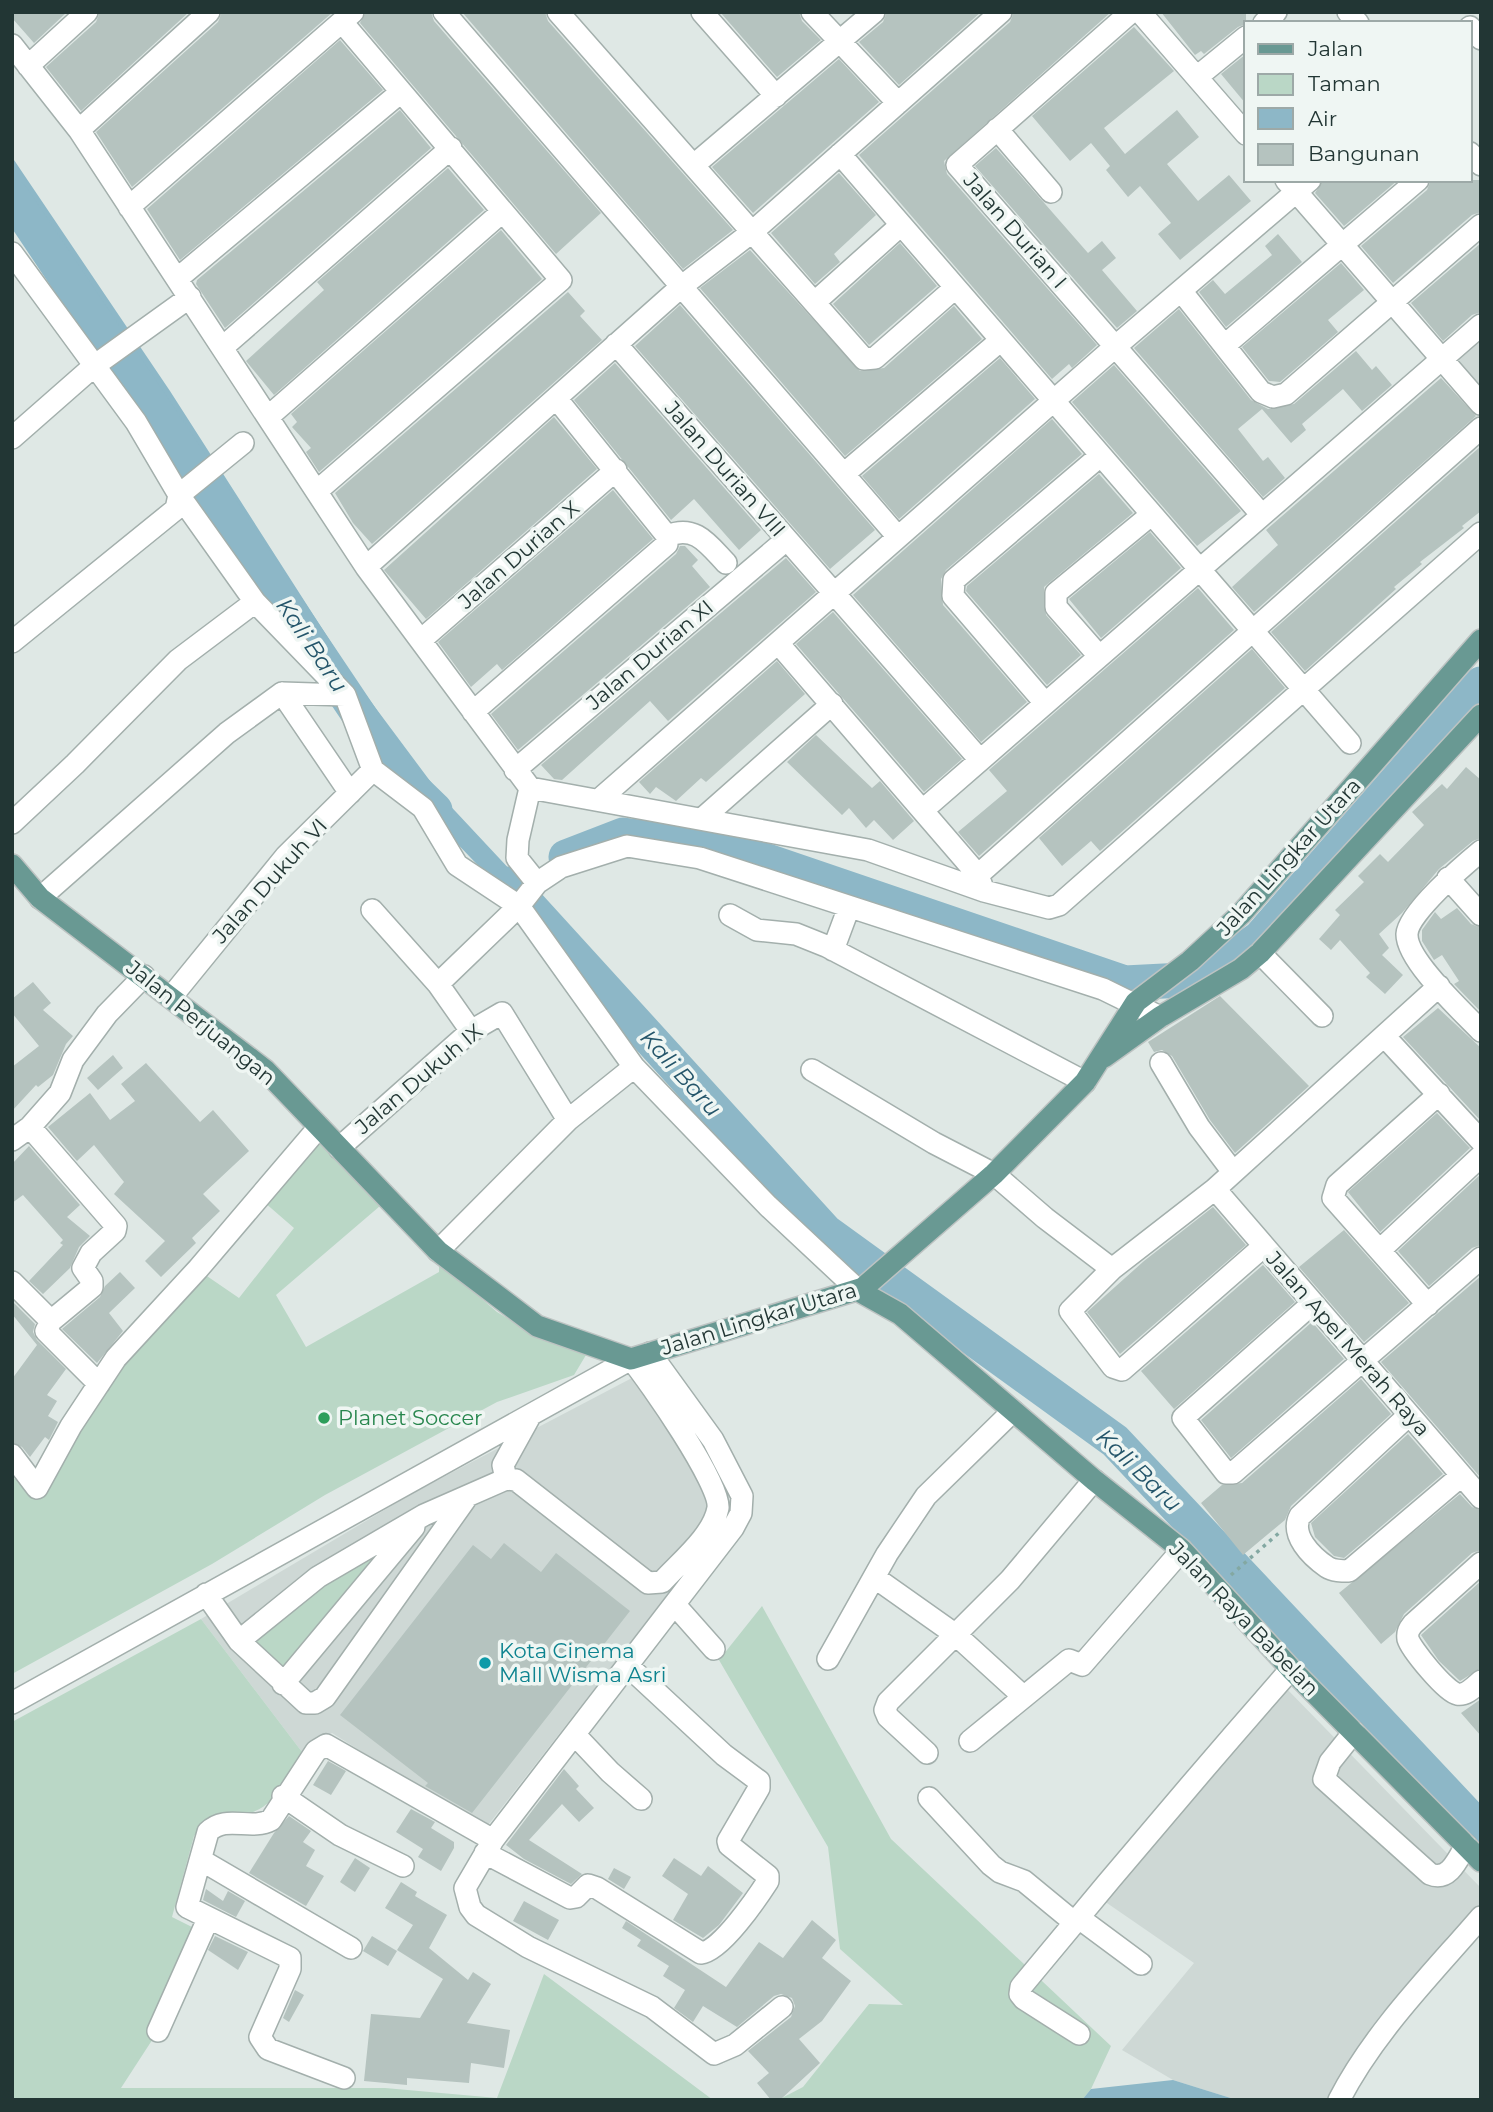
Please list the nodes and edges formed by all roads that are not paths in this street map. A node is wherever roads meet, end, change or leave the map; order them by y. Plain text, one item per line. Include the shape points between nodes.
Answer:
1 (87, 12) edge
2 (209, 12) edge
3 (558, 12) edge
4 (702, 12) edge
5 (812, 12) edge
6 (874, 12) edge
7 (1001, 12) edge
8 (1131, 12) edge
9 (1140, 12) edge
10 (348, 17) edge
11 (457, 17) edge
12 (1244, 39) edge
13 (840, 43) junction
14 (12, 45) edge
15 (28, 66) junction
16 (1197, 77) junction
17 (401, 92) junction
18 (776, 96) junction
19 (898, 103) junction
20 (997, 129) junction
21 (1244, 129) edge
22 (79, 130) junction
23 (451, 148) junction
24 (840, 155) junction
25 (694, 165) junction
26 (1416, 182) edge
27 (1298, 184) edge
28 (1051, 192) dead end
29 (129, 207) junction
30 (502, 212) junction
31 (901, 225) junction
32 (1481, 225) edge
33 (752, 232) junction
34 (1343, 245) junction
35 (12, 253) edge
36 (177, 279) junction
37 (682, 286) junction
38 (955, 288) junction
39 (1182, 292) junction
40 (190, 297) junction
41 (815, 302) junction
42 (1394, 304) junction
43 (1481, 325) edge
44 (1000, 340) junction
45 (616, 344) junction
46 (1225, 345) junction
47 (1116, 346) junction
48 (1471, 346) edge
49 (223, 347) junction
50 (1441, 358) junction
51 (102, 361) junction
52 (556, 398) junction
53 (1053, 401) junction
54 (1481, 404) edge
55 (268, 417) junction
56 (1481, 428) edge
57 (12, 438) edge
58 (243, 443) dead end
59 (1100, 456) junction
60 (616, 470) junction
61 (845, 473) junction
62 (317, 491) junction
63 (179, 495) junction
64 (1261, 514) junction
65 (1152, 516) junction
66 (1481, 533) edge
67 (667, 536) junction
68 (898, 537) junction
69 (786, 540) junction
70 (726, 563) dead end
71 (366, 567) junction
72 (1198, 569) junction
73 (834, 594) junction
74 (255, 602) junction
75 (1252, 632) junction
76 (421, 640) junction
77 (1481, 640) edge
78 (12, 642) edge
79 (778, 643) junction
80 (1099, 656) junction
81 (1303, 691) junction
82 (282, 693) junction
83 (345, 695) junction
84 (1045, 703) junction
85 (831, 704) junction
86 (473, 712) junction
87 (1481, 715) edge
88 (1350, 743) dead end
89 (980, 760) junction
90 (373, 770) junction
91 (515, 770) junction
92 (530, 788) junction
93 (350, 793) junction
94 (601, 798) junction
95 (923, 810) junction
96 (703, 818) junction
97 (12, 823) edge
98 (1481, 851) edge
99 (12, 865) edge
100 (1448, 878) junction
101 (981, 883) junction
102 (530, 886) junction
103 (40, 898) junction
104 (849, 907) junction
105 (372, 910) dead end
106 (730, 915) dead end
107 (1481, 915) edge
108 (833, 950) junction
109 (1260, 953) junction
110 (144, 976) junction
111 (438, 984) junction
112 (1439, 986) junction
113 (172, 996) junction
114 (1139, 999) junction
115 (1322, 1016) dead end
116 (1160, 1017) junction
117 (471, 1031) junction
118 (1481, 1031) edge
119 (1386, 1038) junction
120 (1161, 1063) dead end
121 (634, 1067) junction
122 (812, 1070) dead end
123 (1088, 1074) junction
124 (1440, 1094) junction
125 (568, 1119) junction
126 (30, 1127) junction
127 (319, 1127) junction
128 (12, 1140) edge
129 (1481, 1141) edge
130 (339, 1148) junction
131 (1481, 1156) edge
132 (1233, 1172) junction
133 (994, 1174) junction
134 (1215, 1189) junction
135 (1264, 1246) junction
136 (1380, 1250) junction
137 (438, 1251) junction
138 (1481, 1258) edge
139 (1112, 1269) junction
140 (12, 1282) edge
141 (861, 1290) junction
142 (1313, 1303) junction
143 (1428, 1305) junction
144 (51, 1321) junction
145 (640, 1356) junction
146 (1364, 1362) junction
147 (99, 1384) junction
148 (1013, 1411) junction
149 (1409, 1415) junction
150 (530, 1417) junction
151 (12, 1455) edge
152 (1461, 1476) junction
153 (506, 1479) junction
154 (1094, 1480) junction
155 (468, 1495) junction
156 (1481, 1499) edge
157 (424, 1515) junction
158 (1182, 1550) junction
159 (1481, 1563) edge
160 (874, 1577) junction
161 (206, 1594) junction
162 (675, 1605) junction
163 (956, 1634) junction
164 (239, 1641) junction
165 (714, 1649) dead end
166 (828, 1659) dead end
167 (628, 1666) junction
168 (1291, 1669) junction
169 (1481, 1681) edge
170 (283, 1684) junction
171 (1024, 1697) junction
172 (12, 1703) edge
173 (1354, 1732) junction
174 (575, 1735) junction
175 (970, 1741) dead end
176 (927, 1752) dead end
177 (284, 1797) junction
178 (929, 1798) dead end
179 (641, 1799) dead end
180 (489, 1846) junction
181 (1473, 1853) edge
182 (201, 1860) junction
183 (403, 1866) dead end
184 (1481, 1917) edge
185 (208, 1919) junction
186 (1077, 1920) junction
187 (351, 1948) dead end
188 (1141, 1964) dead end
189 (782, 2007) dead end
190 (158, 2031) dead end
191 (1079, 2034) dead end
192 (345, 2078) dead end
193 (1339, 2100) edge

1 - 15 street
2 - 22 street
3 - 25 street
4 - 18 street
5 - 13 street
6 - 13 street
7 - 19 street
8 - 20 street, Jalan Durian I
9 - 16 street
10 - 17 street
10 - 29 street
11 - 37 street
12 - 16 street
13 - 18 street
13 - 19 street
14 - 15 street
15 - 22 street
16 - 21 street
17 - 23 street
17 - 36 street
18 - 25 street
19 - 24 street
20 - 28 street
20 - 47 street, Jalan Durian I via 957,165
22 - 29 street
23 - 30 street
23 - 49 street
24 - 31 street
24 - 33 street
25 - 33 street
26 - 34 street
27 - 34 street
27 - 39 street
29 - 36 street
30 - 55 street
30 - 62 street via 561,280
31 - 38 street
31 - 41 street
32 - 42 street
33 - 37 street
33 - 41 street
34 - 42 street
34 - 46 street
35 - 51 street
36 - 40 street
37 - 45 street
37 - 61 street
38 - 41 street via 870,360 864,359
38 - 44 street
39 - 46 street
39 - 47 street
40 - 49 street
40 - 51 street
42 - 46 street via 1286,394 1273,397 1261,392
42 - 50 street
43 - 48 street
44 - 53 street
44 - 61 street
45 - 52 street
45 - 69 street, Jalan Durian VIII
47 - 53 street
47 - 64 street
48 - 50 street
49 - 55 street
50 - 54 street
50 - 64 street
51 - 57 street
51 - 63 street
52 - 60 street
52 - 71 street
53 - 59 street
53 - 68 street
55 - 62 street
56 - 75 street
58 - 63 street
59 - 65 street
59 - 84 street via 954,580 951,588 953,596
60 - 67 street
60 - 76 street, Jalan Durian X
61 - 68 street
62 - 71 street
63 - 74 street
63 - 78 street via 176,509
64 - 72 street
65 - 72 street
65 - 80 street via 1056,593 1056,607
66 - 81 street
67 - 70 street via 694,533
67 - 86 street via 664,549
68 - 73 street
69 - 73 street, Jalan Durian VIII
69 - 91 street, Jalan Durian XI
71 - 76 street
72 - 75 street
72 - 80 street
73 - 79 street
73 - 89 street, Jalan Durian VIII
74 - 83 street
74 - 97 street via 177,660
75 - 81 street
75 - 101 street
76 - 86 street
77 - 114 main road, Jalan Lingkar Utara via 1241,914
79 - 85 street
79 - 94 street
80 - 84 street
81 - 88 street
81 - 101 street via 1059,905 1036,906
82 - 83 street
82 - 93 street
82 - 103 street via 217,741
83 - 90 street
84 - 89 street
85 - 95 street
85 - 96 street
86 - 91 street
87 - 109 main road, Jalan Lingkar Utara
89 - 95 street
90 - 93 street, Jalan Dukuh VI
90 - 102 street via 423,808 457,865
91 - 92 street
92 - 94 street
92 - 102 street via 517,858
93 - 113 street, Jalan Dukuh VI via 286,856
94 - 96 street
95 - 101 street
96 - 101 street via 868,850
98 - 100 street
99 - 103 main road, Jalan Perjuangan
100 - 107 street
100 - 112 street via 1407,933 1413,954
102 - 104 street via 561,867 627,846 700,858
102 - 111 street
102 - 121 street
103 - 110 main road, Jalan Perjuangan
104 - 108 street
104 - 114 street
105 - 111 street
106 - 108 street via 757,930 796,934
108 - 123 street
109 - 115 street
109 - 116 main road, Jalan Lingkar Utara
110 - 113 main road, Jalan Perjuangan
110 - 126 street via 107,1014 73,1060 60,1093
111 - 117 street
112 - 118 street
112 - 119 street
113 - 127 main road, Jalan Perjuangan via 265,1070
114 - 116 street
114 - 123 main road, Jalan Lingkar Utara
116 - 123 main road, Jalan Lingkar Utara
117 - 125 street, Jalan Dukuh IX via 502,1013
117 - 130 street, Jalan Dukuh IX
119 - 124 street
119 - 132 street
120 - 132 street via 1199,1127
121 - 125 street
121 - 141 street via 768,1206
122 - 133 street
123 - 133 main road, Jalan Lingkar Utara
124 - 129 street
124 - 136 street via 1334,1191 1333,1198
125 - 137 street
126 - 128 street
126 - 144 street via 116,1226 86,1260 83,1268 92,1287
127 - 130 main road, Jalan Perjuangan
127 - 147 street via 198,1269 140,1329
130 - 137 main road, Jalan Perjuangan
131 - 136 street
132 - 134 street
133 - 139 street
133 - 141 main road, Jalan Lingkar Utara
134 - 135 street, Jalan Apel Merah Raya
134 - 139 street
135 - 139 street via 1122,1370 1113,1367 1070,1311
135 - 142 street, Jalan Apel Merah Raya
136 - 143 street
137 - 145 main road, Jalan Perjuangan via 537,1326
138 - 143 street
140 - 144 street
141 - 145 main road, Jalan Lingkar Utara
141 - 148 main road, Jalan Raya Babelan via 900,1314
142 - 146 street, Jalan Apel Merah Raya
142 - 146 street via 1183,1418 1226,1473 1233,1473
143 - 146 street
144 - 147 street via 46,1331 50,1337
145 - 150 street
145 - 153 street via 652,1385 712,1484 718,1507 707,1531 662,1582 649,1583 516,1480
145 - 162 street via 713,1440 742,1496 741,1513 733,1528
146 - 149 street, Jalan Apel Merah Raya
147 - 151 street via 37,1488
148 - 154 main road, Jalan Raya Babelan
148 - 160 street via 926,1496
149 - 152 street, Jalan Apel Merah Raya
149 - 152 street via 1300,1517 1296,1536 1328,1568 1349,1571
150 - 153 street via 503,1465
150 - 161 street
152 - 156 street, Jalan Apel Merah Raya
153 - 155 street
154 - 158 main road, Jalan Raya Babelan
154 - 163 street via 1010,1580
155 - 157 street
155 - 170 street via 325,1697 306,1703
157 - 164 street via 318,1577
157 - 170 street
158 - 168 main road, Jalan Raya Babelan
158 - 171 street via 1082,1665 1069,1660
159 - 169 street via 1413,1623 1408,1633 1409,1643 1448,1690 1459,1695
160 - 163 street
160 - 166 street
161 - 164 street
161 - 172 street
162 - 165 street
162 - 167 street
163 - 171 street
163 - 176 street via 885,1710
164 - 170 street
167 - 174 street
167 - 180 street via 724,1755 759,1781 728,1840 768,1881 735,1926 715,1947 701,1953 597,1888 588,1885 570,1898
168 - 173 main road, Jalan Raya Babelan
168 - 186 street
171 - 175 street
173 - 181 main road, Jalan Raya Babelan
173 - 181 street via 1326,1769 1324,1779 1437,1878
174 - 179 street
174 - 180 street
177 - 180 street via 316,1751 326,1745
177 - 182 street via 271,1820 259,1827 228,1822 213,1827
177 - 183 street via 340,1835
178 - 186 street via 991,1865 1024,1881
180 - 189 street via 465,1888 476,1915 527,1947 652,2007 708,2051 722,2053
182 - 185 street via 187,1907
182 - 187 street
184 - 193 street via 1397,2015 1353,2072
185 - 190 street
185 - 192 street via 290,1958 290,1969 260,2037 264,2044
186 - 188 street
186 - 191 street via 1020,1993

